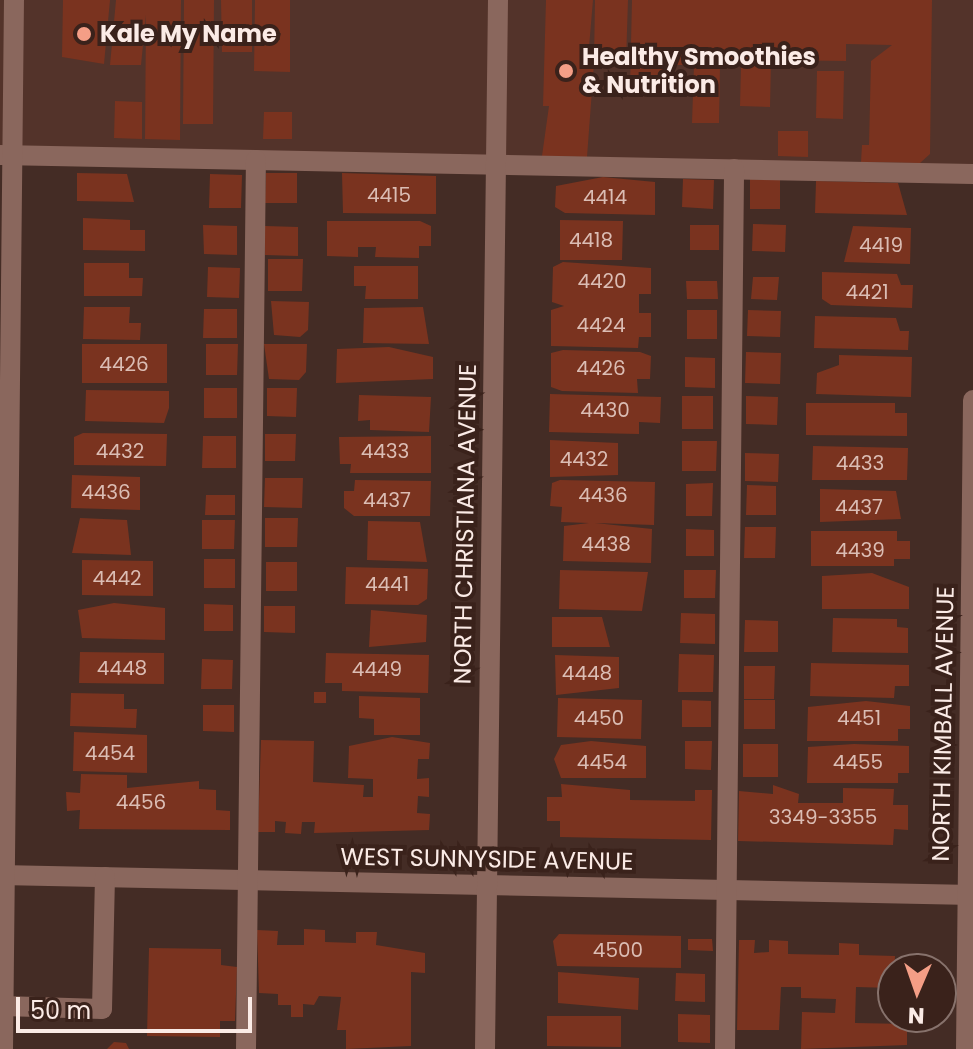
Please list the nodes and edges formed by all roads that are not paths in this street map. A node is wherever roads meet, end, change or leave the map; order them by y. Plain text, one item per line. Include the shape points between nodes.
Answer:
1 (14, 0) edge
2 (498, 0) edge
3 (6, 156) edge
4 (256, 160) junction
5 (496, 165) junction
6 (734, 169) junction
7 (973, 174) edge
8 (973, 400) edge
9 (2, 875) edge
10 (105, 877) junction
11 (249, 880) junction
12 (487, 885) junction
13 (727, 889) junction
14 (970, 895) edge
15 (3, 1006) junction
16 (3, 1049) edge
17 (246, 1049) edge
18 (485, 1049) edge
19 (725, 1049) edge
20 (966, 1049) edge

1 - 3 street
2 - 5 street, NORTH CHRISTIANA AVENUE
3 - 4 street
3 - 9 street
4 - 5 street
4 - 11 street
5 - 6 street
5 - 12 street, NORTH CHRISTIANA AVENUE
6 - 7 street
6 - 13 street
8 - 14 street, NORTH KIMBALL AVENUE
9 - 10 street, WEST SUNNYSIDE AVENUE
9 - 15 street
10 - 11 street, WEST SUNNYSIDE AVENUE
10 - 15 street via 102,1009
11 - 12 street, WEST SUNNYSIDE AVENUE
11 - 17 street
12 - 13 street, WEST SUNNYSIDE AVENUE
12 - 18 street, NORTH CHRISTIANA AVENUE
13 - 14 street, WEST SUNNYSIDE AVENUE
13 - 19 street
14 - 20 street, NORTH KIMBALL AVENUE
15 - 16 street

